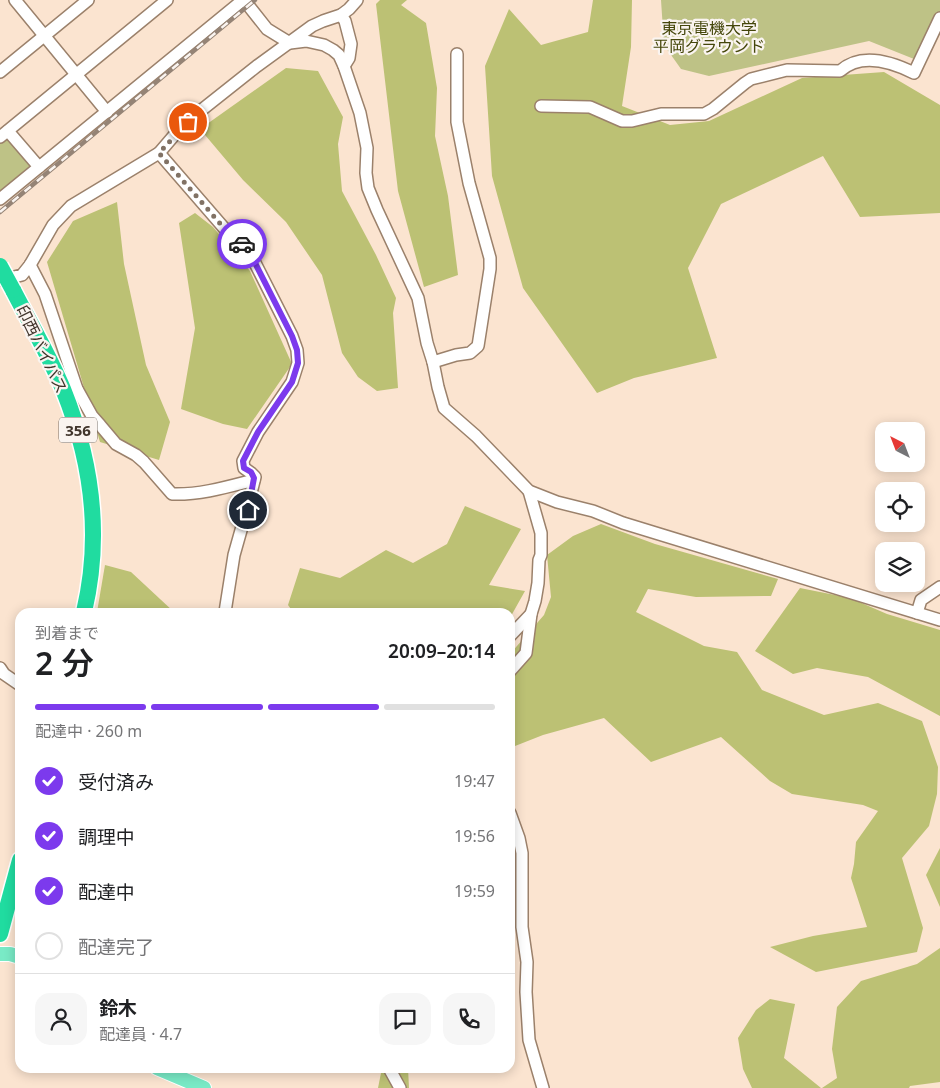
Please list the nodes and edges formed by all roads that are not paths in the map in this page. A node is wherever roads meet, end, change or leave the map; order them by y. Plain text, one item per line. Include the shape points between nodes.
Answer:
1 (15, 0) edge
2 (88, 0) edge
3 (167, 0) edge
4 (243, 0) edge
5 (358, 0) edge
6 (341, 15) junction
7 (940, 18) edge
8 (44, 36) junction
9 (290, 43) junction
10 (457, 54) dead end
11 (344, 66) junction
12 (0, 72) edge
13 (76, 75) junction
14 (541, 106) dead end
15 (107, 112) junction
16 (4, 134) edge
17 (159, 153) junction
18 (39, 168) junction
19 (0, 199) edge
20 (30, 265) junction
21 (0, 266) edge
22 (6, 285) edge
23 (433, 362) junction
24 (71, 393) junction
25 (254, 480) junction
26 (529, 491) junction
27 (940, 587) edge
28 (85, 608) edge
29 (226, 608) edge
30 (917, 613) junction
31 (531, 614) junction
32 (940, 620) edge
33 (515, 631) edge
34 (515, 665) edge
35 (0, 668) edge
36 (15, 682) edge
37 (515, 827) edge
38 (15, 878) edge
39 (0, 934) edge
40 (0, 954) edge
41 (15, 956) edge
42 (169, 1073) edge
43 (392, 1073) edge
44 (204, 1088) edge
45 (400, 1088) edge
46 (544, 1088) edge

1 - 8 street
2 - 8 street
3 - 13 street
4 - 9 street via 267,29
4 - 15 street
5 - 6 street
6 - 9 street via 312,26
6 - 11 street via 351,44
7 - 14 street via 914,73 871,60 856,61 840,71 788,70 745,82 704,114 661,114 632,121 622,121 590,107
8 - 12 street
8 - 13 street
9 - 11 street via 306,41 324,45 339,55
9 - 17 street via 199,112
10 - 23 street via 457,122 490,269 478,346 470,353
11 - 23 street via 360,113 367,148 368,188 418,298
13 - 15 street
13 - 16 street
15 - 18 street
16 - 18 street
17 - 20 street via 71,206 53,225
17 - 25 street via 251,255 297,350 298,363 292,382 258,432 243,461 244,468 251,472
18 - 19 street
20 - 22 street via 22,275
20 - 24 street via 45,294
21 - 22 highway, 印西バイパス / 356, bridge
22 - 24 highway, 印西バイパス / 356
23 - 26 street via 444,408
24 - 25 street via 116,444 144,462 172,494 213,491
24 - 28 highway, 印西バイパス / 356 via 93,509 94,537
25 - 29 street via 234,555
26 - 30 street
26 - 31 street via 541,532 538,583
27 - 30 street via 921,600
30 - 32 street
31 - 33 street
31 - 34 street via 526,653
35 - 36 street
37 - 46 street via 522,853 522,927 527,962 529,1040
38 - 39 highway
40 - 41 main road
42 - 44 main road
43 - 45 street

